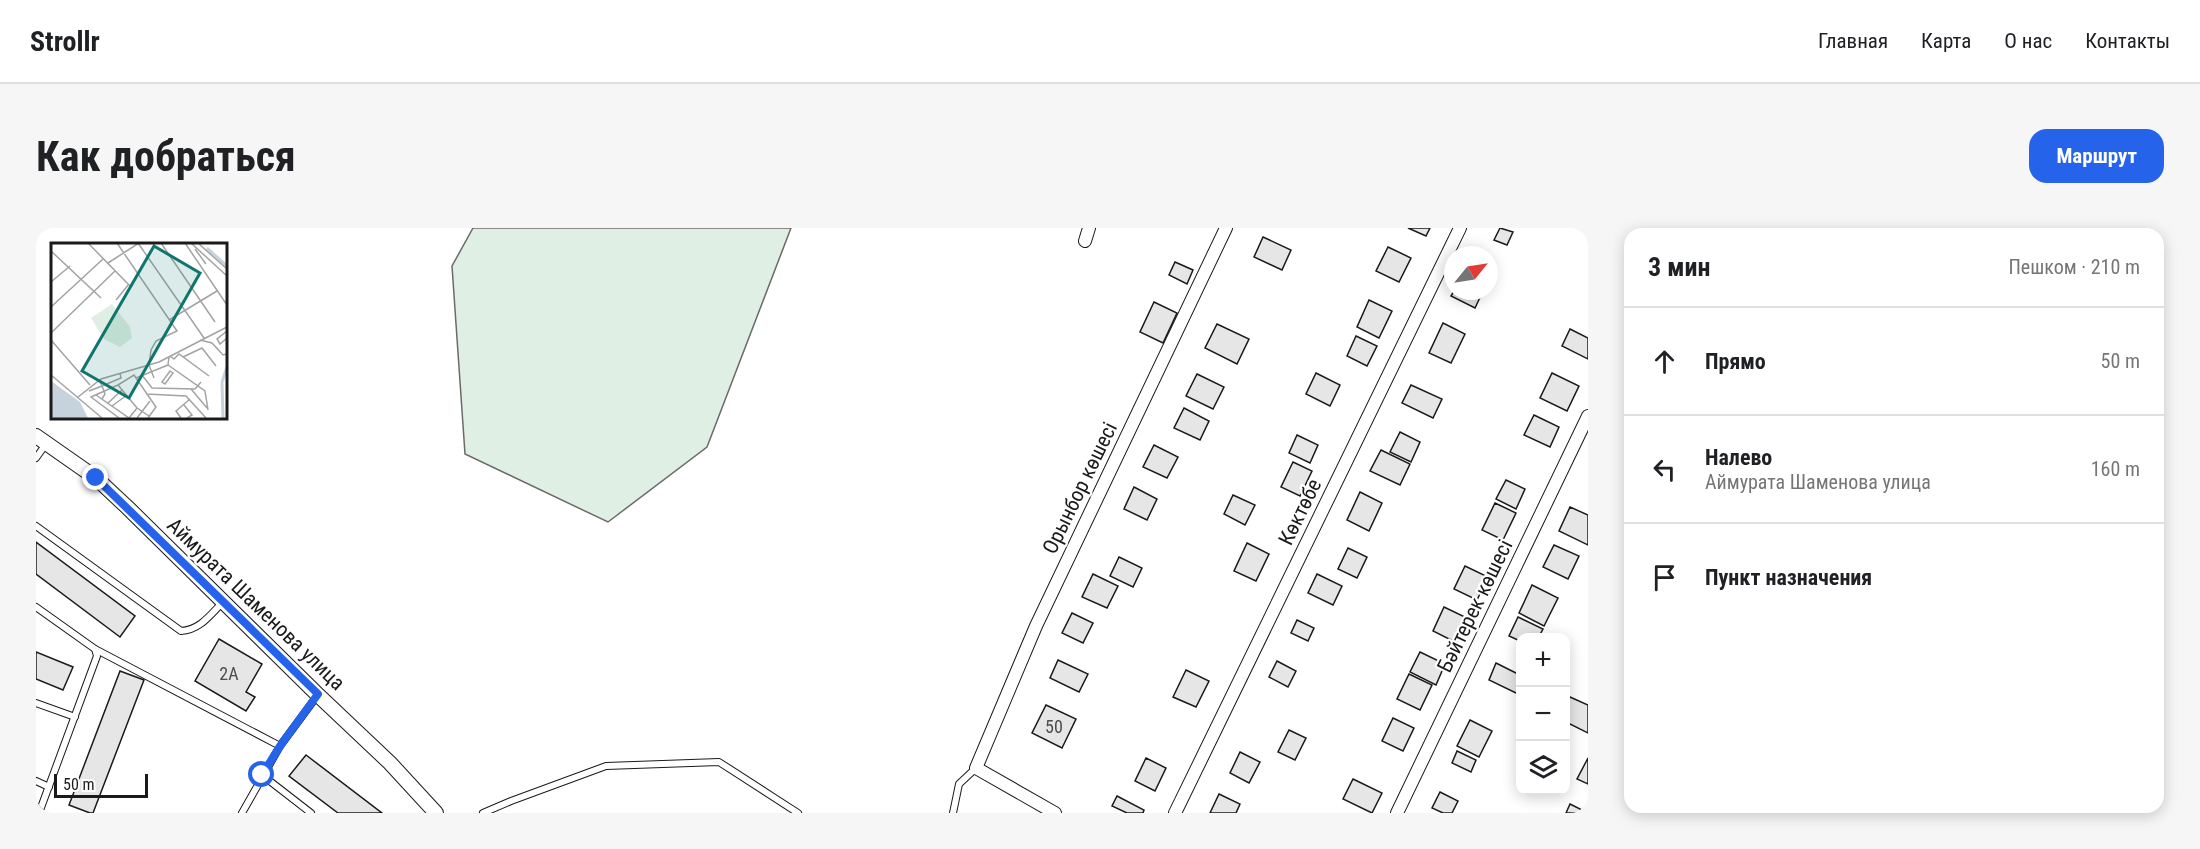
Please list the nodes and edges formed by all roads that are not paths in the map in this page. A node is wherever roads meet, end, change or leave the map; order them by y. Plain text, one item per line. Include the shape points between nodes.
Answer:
1 (1089, 228) edge
2 (1226, 228) edge
3 (1460, 228) edge
4 (1085, 241) dead end
5 (1588, 416) edge
6 (41, 440) edge
7 (36, 458) edge
8 (36, 526) edge
9 (223, 602) junction
10 (36, 607) edge
11 (95, 649) junction
12 (318, 694) junction
13 (36, 703) edge
14 (75, 717) junction
15 (280, 746) junction
16 (976, 768) junction
17 (262, 775) junction
18 (36, 781) edge
19 (49, 787) junction
20 (39, 813) edge
21 (242, 813) edge
22 (311, 813) edge
23 (436, 813) edge
24 (483, 813) edge
25 (798, 813) edge
26 (953, 813) edge
27 (1054, 813) edge
28 (1175, 813) edge
29 (1396, 813) edge

1 - 4 street
2 - 16 street, Орынбор көшесі via 1036,626
3 - 28 street, Көктөбе
5 - 29 street, Бәйтерек көшесі
6 - 7 lane
6 - 9 street, Аймурата Шаменова улица via 96,478
8 - 9 lane via 181,631 202,624
9 - 12 street, Аймурата Шаменова улица
10 - 11 lane
11 - 14 lane via 95,664
11 - 15 lane
12 - 15 lane
12 - 23 street, Аймурата Шаменова улица
13 - 14 lane
14 - 19 lane
15 - 17 lane
16 - 26 lane via 959,784
16 - 27 street
17 - 21 lane
17 - 22 lane
18 - 19 lane
19 - 20 lane
24 - 25 lane via 606,766 719,762

